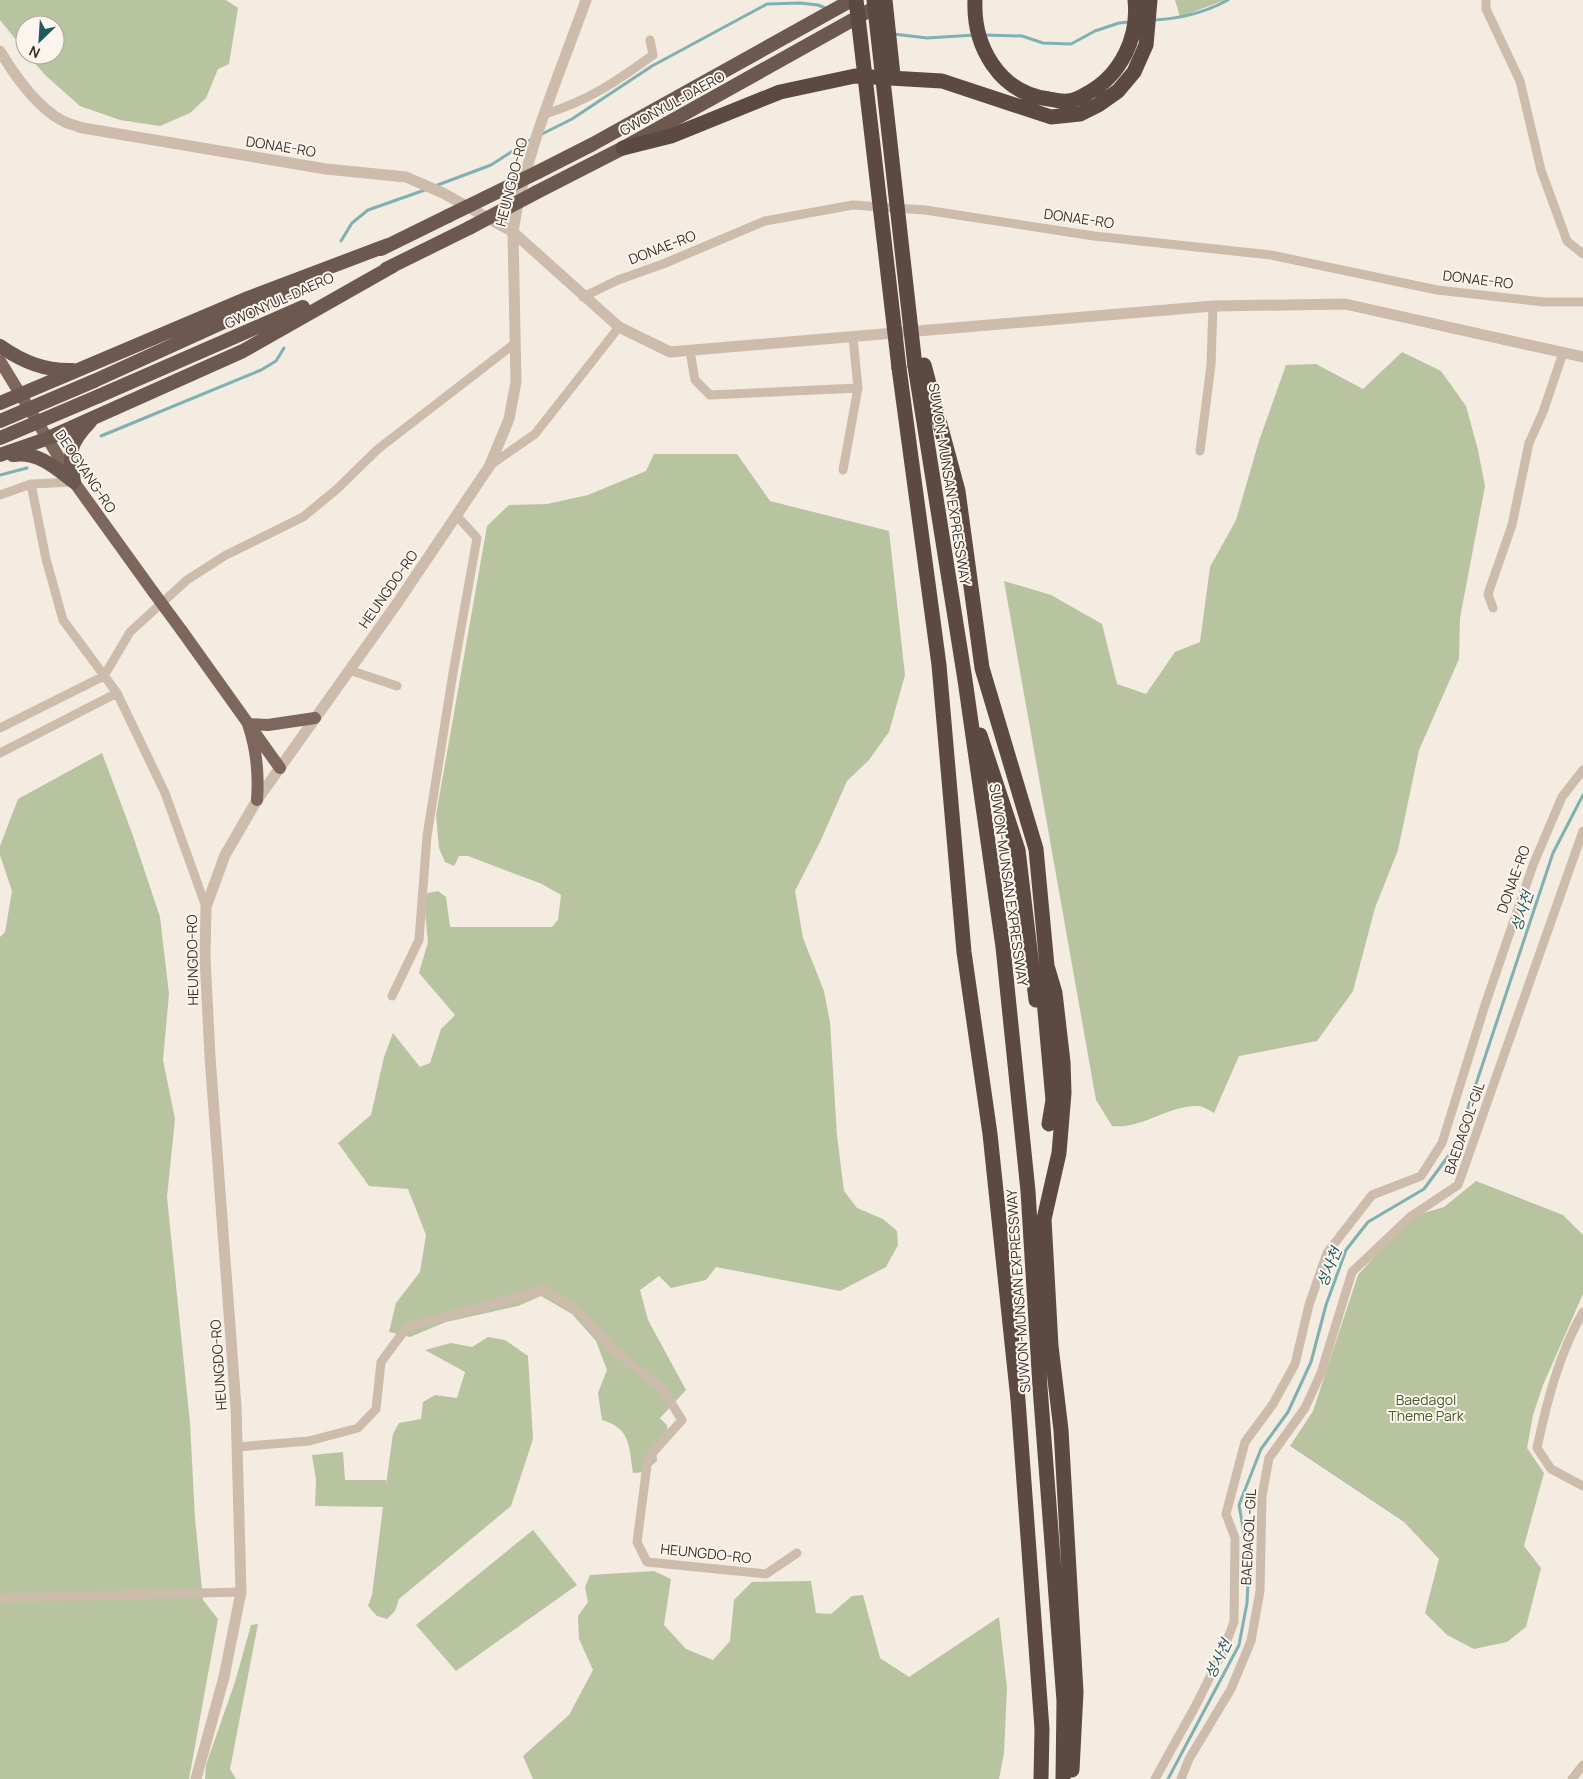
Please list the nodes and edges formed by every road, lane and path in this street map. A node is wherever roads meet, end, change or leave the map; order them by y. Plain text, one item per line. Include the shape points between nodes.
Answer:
1 (586, 0) edge
2 (854, 0) edge
3 (874, 0) edge
4 (886, 0) edge
5 (975, 0) edge
6 (1486, 0) edge
7 (1143, 2) edge
8 (650, 40) dead end
9 (0, 51) edge
10 (544, 116) junction
11 (623, 148) junction
12 (512, 232) junction
13 (388, 245) junction
14 (1583, 254) edge
15 (393, 266) junction
16 (584, 297) junction
17 (1583, 302) edge
18 (1213, 306) junction
19 (619, 327) junction
20 (853, 338) junction
21 (514, 344) junction
22 (0, 346) edge
23 (690, 351) junction
24 (1562, 353) junction
25 (1583, 357) edge
26 (0, 361) edge
27 (920, 365) junction
28 (83, 369) junction
29 (858, 388) junction
30 (20, 396) junction
31 (0, 403) edge
32 (96, 416) junction
33 (0, 420) edge
34 (0, 427) edge
35 (0, 438) edge
36 (46, 438) junction
37 (0, 446) edge
38 (1200, 451) dead end
39 (0, 456) edge
40 (489, 466) junction
41 (844, 470) dead end
42 (74, 482) junction
43 (31, 484) junction
44 (0, 495) edge
45 (456, 516) junction
46 (1493, 608) dead end
47 (350, 670) junction
48 (104, 676) junction
49 (965, 680) junction
50 (397, 686) dead end
51 (117, 693) junction
52 (315, 718) junction
53 (248, 724) junction
54 (0, 728) edge
55 (0, 753) edge
56 (280, 768) junction
57 (1583, 770) edge
58 (257, 800) junction
59 (1583, 831) edge
60 (206, 907) junction
61 (1047, 966) junction
62 (392, 996) dead end
63 (1583, 1312) edge
64 (237, 1448) junction
65 (1583, 1486) edge
66 (797, 1553) dead end
67 (241, 1592) junction
68 (0, 1598) edge
69 (1070, 1688) junction
70 (1583, 1765) edge
71 (196, 1779) edge
72 (1041, 1779) edge
73 (1064, 1779) edge
74 (1071, 1779) edge
75 (1154, 1779) edge
76 (1181, 1779) edge
77 (1572, 1779) edge

1 - 10 street, HEUNGDO-RO
2 - 13 highway, GWONYUL-DAERO, bridge via 538,172
2 - 72 highway, SUWON-MUNSAN EXPRESSWAY, bridge via 939,664 964,952 990,1134 1028,1517 1042,1729
3 - 27 highway, SUWON-MUNSAN EXPRESSWAY, bridge
4 - 11 highway, GWONYUL-DAERO, bridge
4 - 27 highway, bridge
5 - 7 highway via 975,25 983,51 993,67 1009,83 1036,98 1068,101 1101,86 1118,68 1130,45
6 - 14 street via 1486,9 1520,81 1541,170 1566,242
7 - 11 highway via 1146,45 1134,72 1118,91 1080,114 1051,118 942,81 855,76 780,92 671,136
8 - 10 street via 653,55 609,86 573,106
9 - 12 street, DONAE-RO via 10,68 45,109 83,128 326,169 406,177 443,193
10 - 12 street, HEUNGDO-RO via 532,149
11 - 15 highway, GWONYUL-DAERO, bridge
12 - 16 street, DONAE-RO
12 - 21 street, HEUNGDO-RO
13 - 28 highway via 248,298
13 - 33 highway, GWONYUL-DAERO, bridge via 152,357
15 - 32 highway via 243,350
15 - 35 highway, GWONYUL-DAERO, bridge
16 - 17 street, DONAE-RO via 618,280 765,221 853,205 926,210 1094,236 1272,255 1436,290 1544,302
16 - 19 street, DONAE-RO
18 - 20 street, DONAE-RO
18 - 24 street, DONAE-RO via 1346,304
18 - 38 street via 1211,365
19 - 23 street, DONAE-RO via 670,352
19 - 40 street via 535,434
20 - 23 street, DONAE-RO
20 - 29 street
21 - 40 street, HEUNGDO-RO via 516,382 509,419
21 - 48 street via 378,449 303,517 226,555 187,580 130,632
22 - 28 highway via 20,360 54,371
23 - 29 street via 694,380 710,395
24 - 25 street, DONAE-RO
24 - 46 street via 1529,443 1512,525 1488,594
26 - 30 main road, DEOGYANG-RO
27 - 49 highway, SUWON-MUNSAN EXPRESSWAY
27 - 61 highway via 958,491 982,668 1036,849
28 - 30 highway
28 - 32 highway via 59,391 69,413
29 - 41 street
30 - 31 highway
30 - 36 main road, DEOGYANG-RO
32 - 36 highway
32 - 42 highway via 75,438 70,457
34 - 37 highway via 6,439
36 - 39 highway
36 - 42 main road, DEOGYANG-RO
39 - 42 highway via 26,453 50,463
40 - 45 street, HEUNGDO-RO
42 - 43 street
42 - 53 main road, DEOGYANG-RO, bridge
43 - 44 street
43 - 48 street via 46,560 63,620
45 - 47 street, HEUNGDO-RO
45 - 62 street via 477,538 452,674 428,836 419,940
47 - 50 street
47 - 52 street, HEUNGDO-RO
48 - 51 street
48 - 54 street
49 - 61 highway via 1018,850 1049,1124 1053,1100 1044,989
49 - 69 highway, SUWON-MUNSAN EXPRESSWAY via 1003,947 1028,1191 1053,1540
51 - 55 street
51 - 60 street via 165,793
52 - 53 main road via 268,725
52 - 56 street, HEUNGDO-RO
53 - 56 main road
53 - 58 main road via 258,766
56 - 58 street, HEUNGDO-RO
57 - 75 street, DONAE-RO via 1562,796 1533,865 1442,1143 1421,1176 1372,1195 1327,1253 1308,1304 1294,1364 1273,1404 1246,1442 1226,1514 1235,1538 1234,1622 1196,1705
58 - 60 street, HEUNGDO-RO via 225,855
59 - 76 street, BAEDAGOL-GIL via 1458,1185 1410,1217 1352,1272 1321,1373 1305,1408 1269,1458 1262,1496 1260,1590 1251,1641 1231,1689 1189,1759
60 - 64 street, HEUNGDO-RO via 210,1057
61 - 69 highway via 1055,993 1064,1093 1059,1154 1044,1219 1044,1240 1061,1430
63 - 65 street via 1548,1394 1537,1448 1552,1469
64 - 66 street, HEUNGDO-RO via 310,1441 358,1428 376,1410 381,1362 407,1326 544,1290 577,1310 616,1352 661,1387 682,1420 648,1458 636,1542 647,1562 766,1574
64 - 67 street, HEUNGDO-RO
67 - 68 street
67 - 71 street, HEUNGDO-RO via 224,1677
69 - 73 highway, SUWON-MUNSAN EXPRESSWAY
69 - 74 highway via 1074,1750
70 - 77 street

